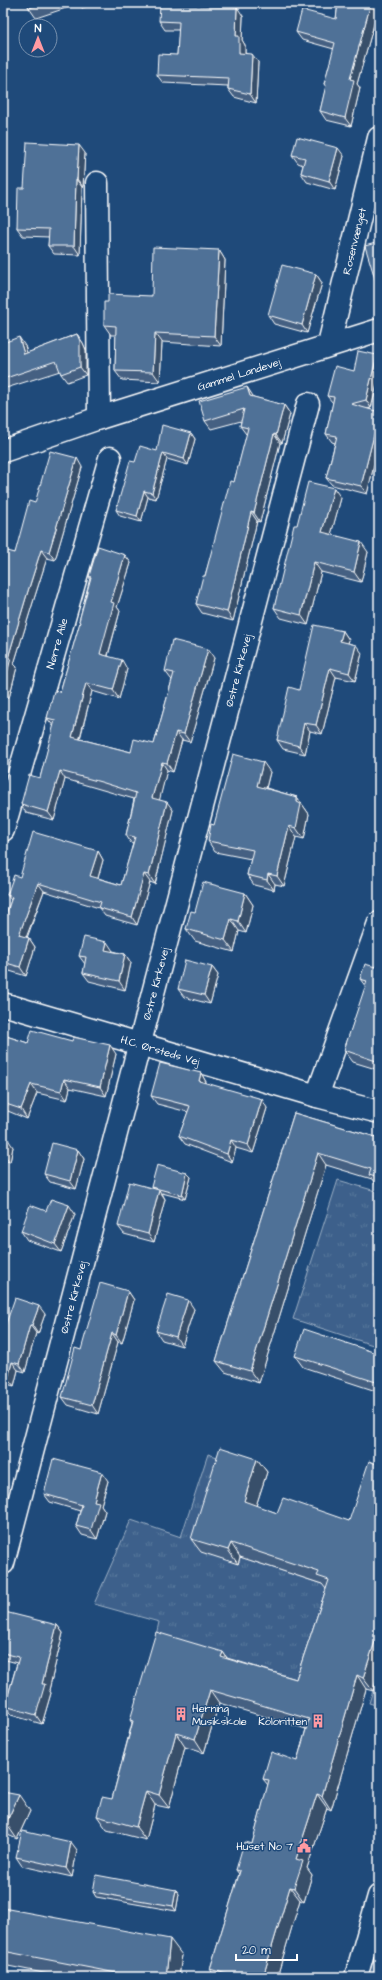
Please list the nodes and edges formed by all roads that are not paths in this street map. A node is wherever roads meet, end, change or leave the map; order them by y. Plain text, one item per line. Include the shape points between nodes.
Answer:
1 (379, 138) edge
2 (97, 183) dead end
3 (379, 330) edge
4 (329, 344) junction
5 (308, 404) dead end
6 (99, 418) junction
7 (3, 451) edge
8 (110, 458) dead end
9 (3, 830) edge
10 (379, 923) edge
11 (3, 1004) edge
12 (139, 1044) junction
13 (317, 1096) junction
14 (379, 1112) edge
15 (3, 1563) edge
16 (379, 1896) edge
17 (356, 1977) edge

1 - 4 street, Rosenvænget
2 - 6 street
3 - 4 street, Gammel Landevej
4 - 6 street, Gammel Landevej
5 - 12 street, Østre Kirkevej
6 - 7 street, Gammel Landevej
8 - 9 street, Nørre Alle
10 - 13 street
11 - 12 street, H.C. Ørsteds Vej
12 - 13 street, H.C. Ørsteds Vej
12 - 15 street, Østre Kirkevej
13 - 14 street, H.C. Ørsteds Vej
16 - 17 street

